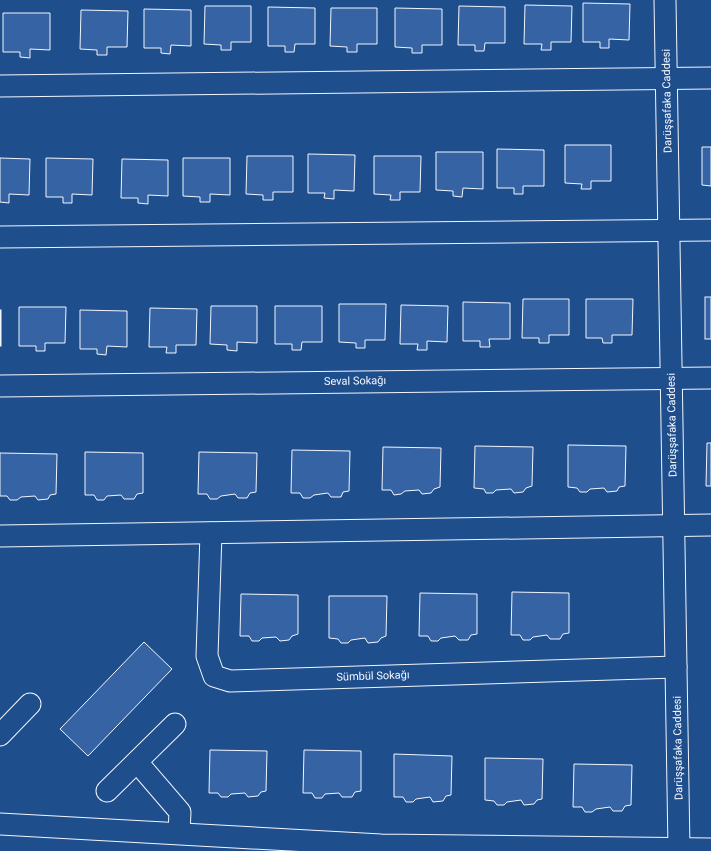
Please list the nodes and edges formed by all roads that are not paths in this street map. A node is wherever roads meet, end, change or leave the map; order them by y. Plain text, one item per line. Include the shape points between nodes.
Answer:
1 (665, 0) edge
2 (666, 78) junction
3 (711, 78) edge
4 (0, 86) edge
5 (711, 230) edge
6 (669, 231) junction
7 (0, 237) edge
8 (672, 377) junction
9 (711, 378) edge
10 (0, 386) edge
11 (711, 525) edge
12 (674, 526) junction
13 (211, 533) junction
14 (0, 536) edge
15 (676, 667) junction
16 (30, 704) dead end
17 (175, 724) dead end
18 (0, 735) edge
19 (137, 762) junction
20 (108, 791) dead end
21 (0, 824) edge
22 (180, 833) junction
23 (204, 843) edge
24 (276, 845) edge
25 (381, 848) edge
26 (549, 849) edge
27 (679, 849) junction
28 (709, 850) edge

1 - 2 street, Darüşşafaka Caddesi
2 - 3 street
2 - 4 street
2 - 6 street, Darüşşafaka Caddesi
5 - 6 street
6 - 7 street
6 - 8 street, Darüşşafaka Caddesi
8 - 9 street, Seval Sokağı
8 - 10 street, Seval Sokağı
8 - 12 street, Darüşşafaka Caddesi
11 - 12 street
12 - 13 street
12 - 15 street, Darüşşafaka Caddesi
13 - 14 street
13 - 15 street, Sümbül Sokağı via 207,656 214,676 230,681
15 - 27 street, Darüşşafaka Caddesi
16 - 18 street
17 - 19 street
19 - 20 street
19 - 22 street via 180,812
21 - 22 street
22 - 23 street
23 - 24 street
24 - 25 street
25 - 26 street
26 - 27 street
27 - 28 street

